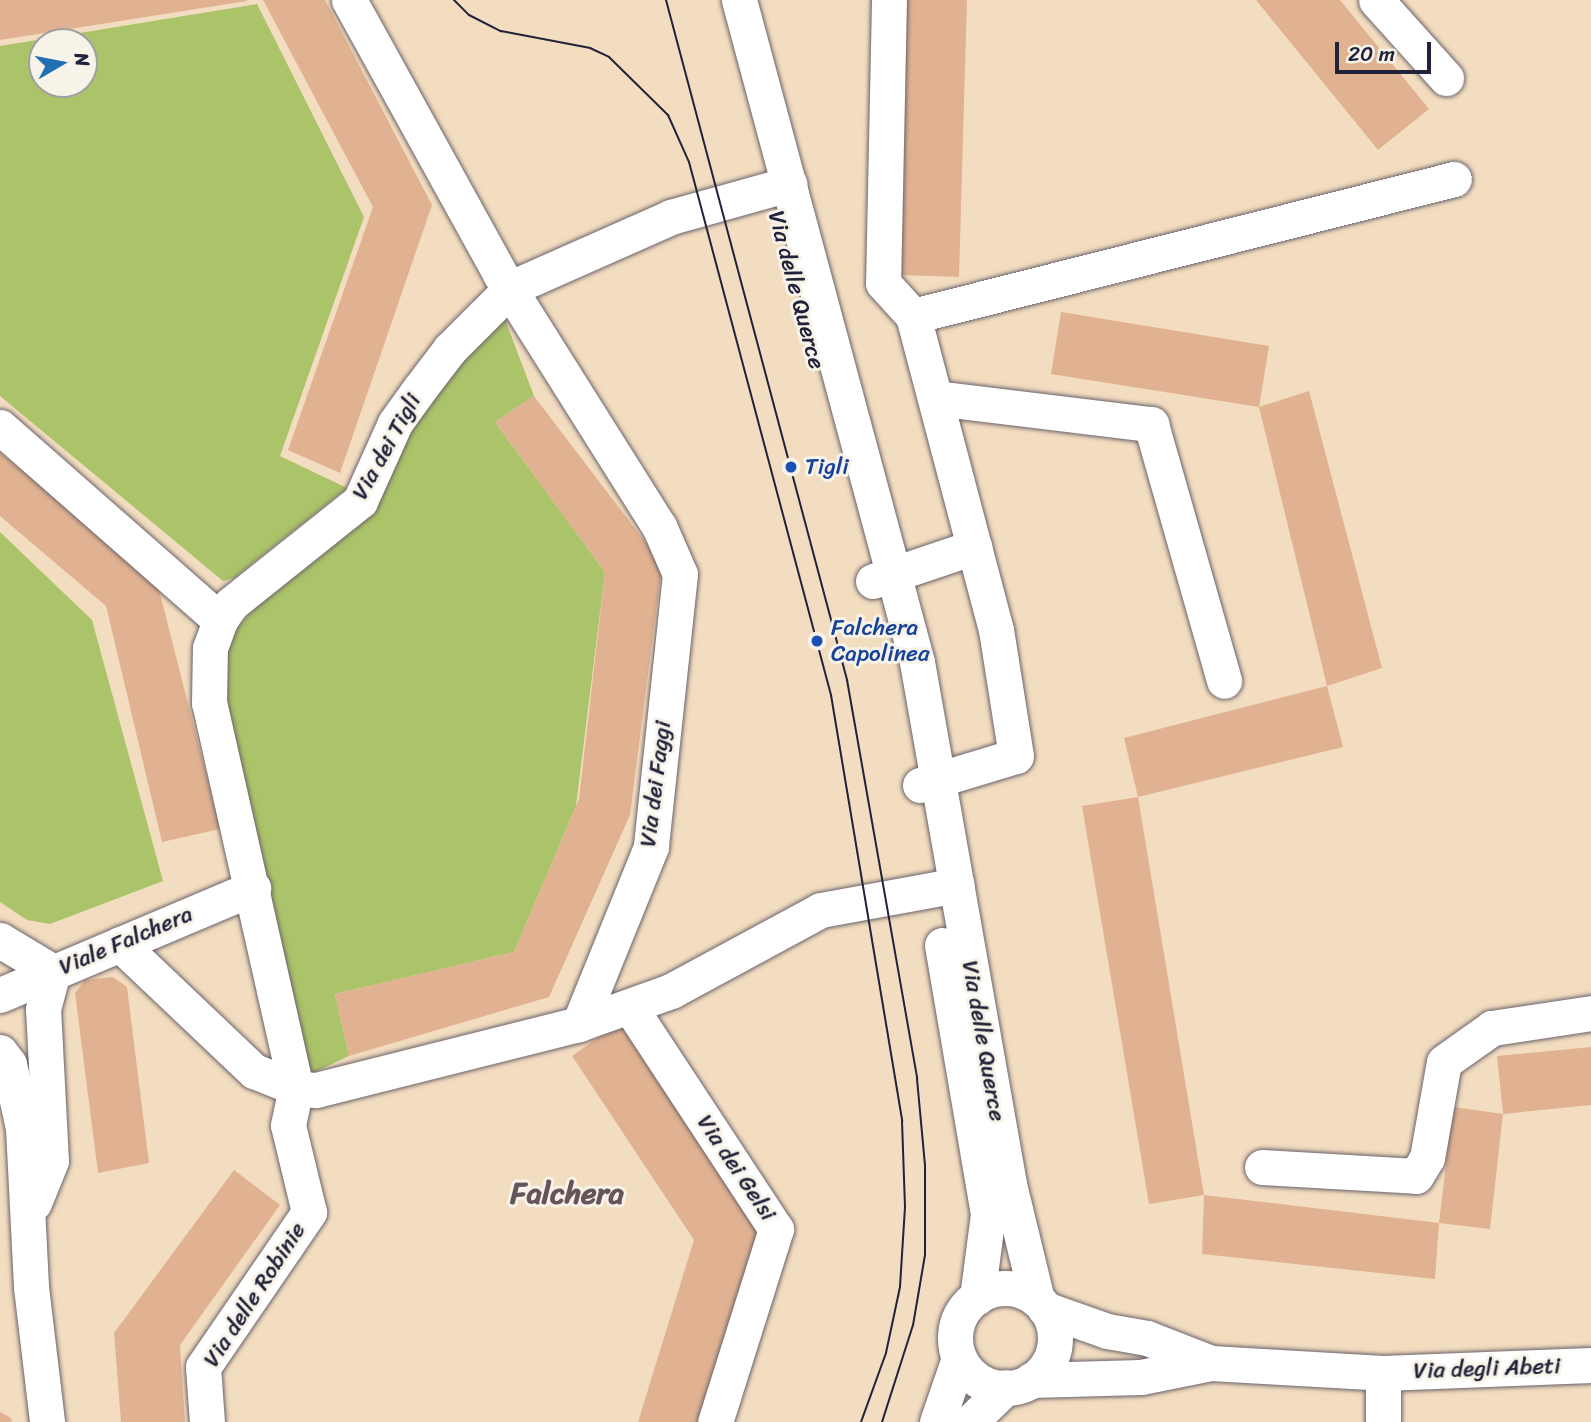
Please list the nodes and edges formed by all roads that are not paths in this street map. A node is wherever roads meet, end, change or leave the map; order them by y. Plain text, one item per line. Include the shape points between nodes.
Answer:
1 (349, 0) edge
2 (719, 0) edge
3 (739, 0) edge
4 (888, 0) edge
5 (1376, 0) edge
6 (1446, 78) dead end
7 (1454, 179) dead end
8 (779, 187) junction
9 (511, 288) junction
10 (913, 316) junction
11 (934, 398) junction
12 (0, 428) edge
13 (974, 547) junction
14 (883, 577) junction
15 (220, 620) junction
16 (1224, 681) dead end
17 (928, 783) junction
18 (945, 887) junction
19 (253, 888) junction
20 (0, 940) edge
21 (120, 944) junction
22 (53, 972) junction
23 (0, 995) edge
24 (630, 1007) junction
25 (1591, 1013) edge
26 (579, 1024) junction
27 (0, 1052) edge
28 (296, 1088) junction
29 (1262, 1167) dead end
30 (29, 1213) junction
31 (977, 1297) junction
32 (1041, 1305) junction
33 (959, 1358) junction
34 (1211, 1363) junction
35 (1591, 1365) edge
36 (1383, 1373) junction
37 (1018, 1383) junction
38 (47, 1422) edge
39 (207, 1422) edge
40 (715, 1422) edge
41 (937, 1422) edge
42 (970, 1422) edge
43 (1383, 1422) edge

1 - 9 street
2 - 8 street, Via delle Querce
3 - 8 street, Via delle Querce
4 - 10 street via 883,283
5 - 6 street
7 - 10 street
8 - 9 street, Via dei Tigli via 671,217
8 - 14 street, Via delle Querce
9 - 15 street, Via dei Tigli via 450,349 395,423 360,501 231,604
9 - 26 street, Via dei Faggi via 659,526 680,574 651,847
10 - 11 street
11 - 13 street
11 - 16 street via 1151,424
12 - 15 street
13 - 14 street
13 - 17 street via 996,631 1016,756
14 - 17 street, Via delle Querce
15 - 19 street, Via dei Tigli via 210,648 209,703
17 - 18 street, Via delle Querce
18 - 24 street via 821,910 671,991
18 - 31 street, Via delle Querce via 988,1214
18 - 32 street, Via delle Querce via 1006,1172
19 - 21 street, Viale Falchera
19 - 28 street
20 - 22 street
21 - 22 street, Viale Falchera
21 - 28 street via 254,1071
22 - 23 street, Viale Falchera
22 - 30 street via 43,1009 51,1161
24 - 26 street
24 - 40 street, Via dei Gelsi via 776,1229
25 - 29 street via 1492,1028 1444,1062 1427,1158 1416,1176
26 - 28 street via 316,1090
27 - 30 street via 9,1065 23,1128
28 - 39 street, Via delle Robinie via 288,1125 309,1212 203,1367
30 - 38 street
31 - 32 street via 1006,1288
31 - 33 street via 956,1326
32 - 34 street, Via degli Abeti
32 - 37 street via 1055,1341 1051,1357
33 - 37 street via 981,1383
33 - 41 street
34 - 36 street, Via degli Abeti
34 - 37 street, Via degli Abeti via 1141,1377
35 - 36 street, Via degli Abeti
36 - 43 street, Via degli Abeti
37 - 42 street

